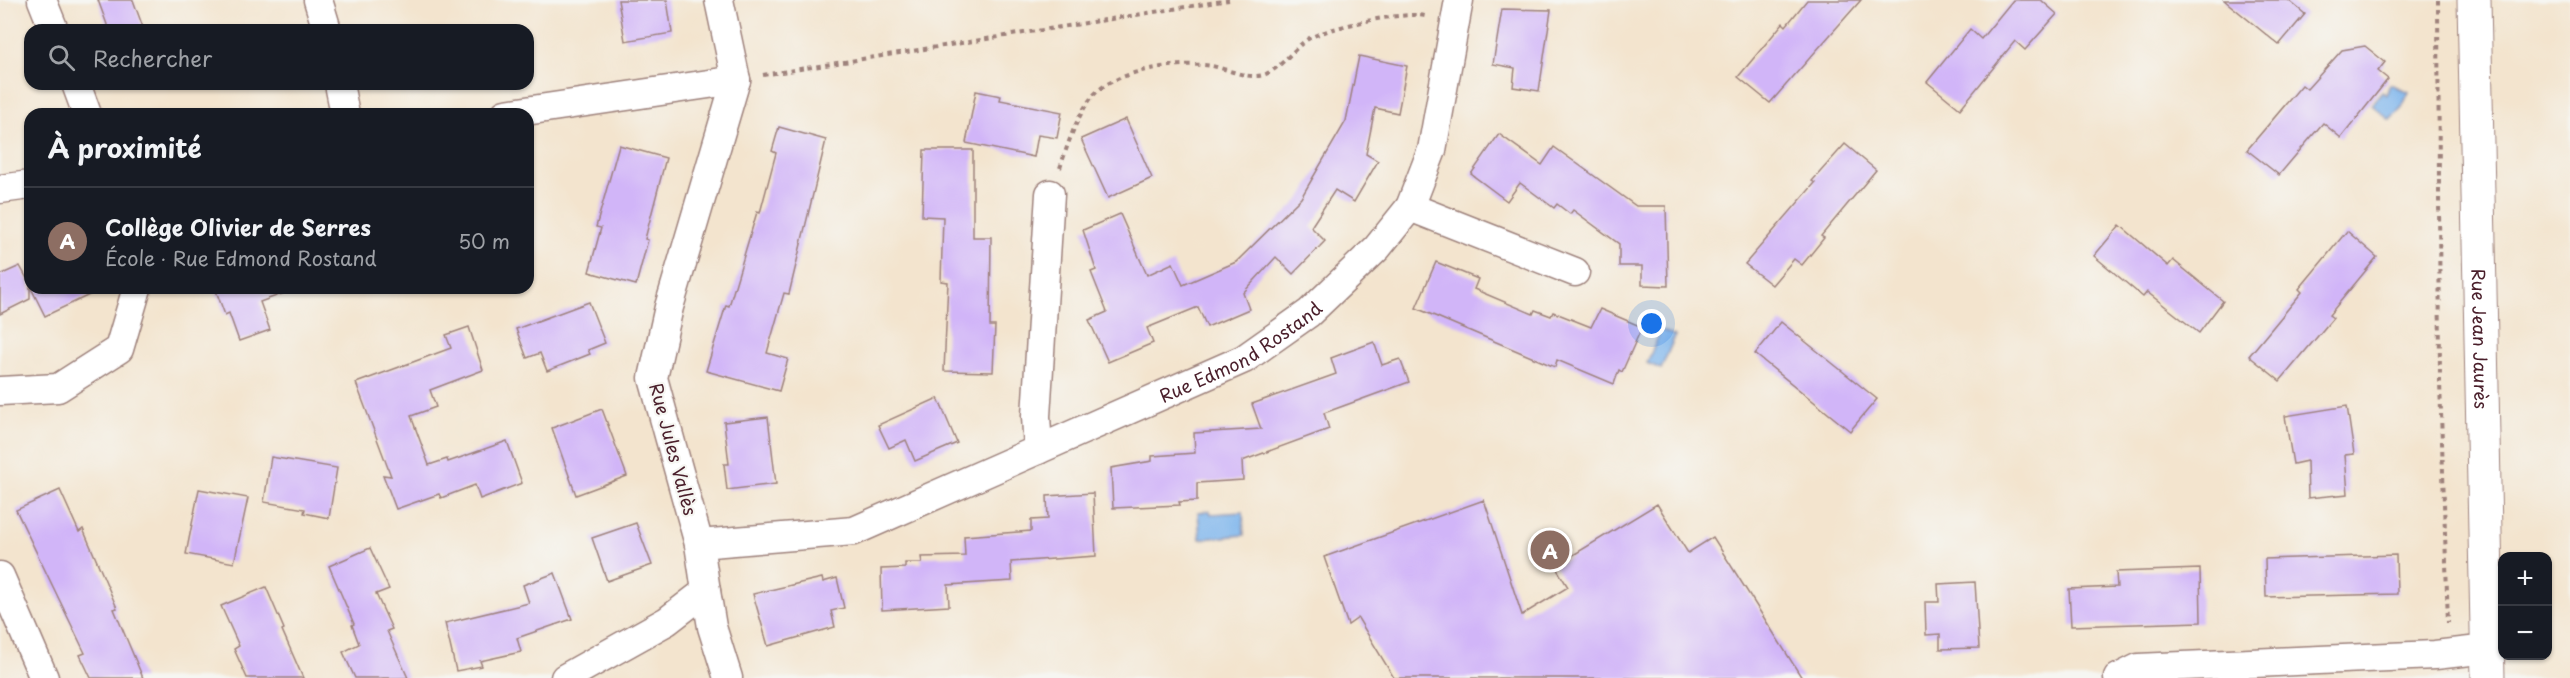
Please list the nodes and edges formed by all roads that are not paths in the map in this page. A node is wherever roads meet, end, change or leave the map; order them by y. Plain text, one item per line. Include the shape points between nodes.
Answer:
1 (42, 0) edge
2 (318, 0) edge
3 (719, 0) edge
4 (1459, 0) edge
5 (2474, 0) edge
6 (52, 24) edge
7 (325, 24) edge
8 (736, 80) junction
9 (78, 90) edge
10 (340, 90) edge
11 (85, 108) edge
12 (344, 108) edge
13 (534, 110) edge
14 (24, 186) edge
15 (0, 189) edge
16 (1050, 194) road end
17 (1410, 207) junction
18 (1575, 272) dead end
19 (135, 294) edge
20 (0, 391) edge
21 (1038, 450) junction
22 (699, 544) junction
23 (0, 576) edge
24 (706, 591) junction
25 (2488, 663) edge
26 (40, 677) edge
27 (565, 678) edge
28 (728, 678) edge
29 (2118, 678) edge

1 - 6 street
2 - 7 street
3 - 8 street
4 - 17 street, Rue Edmond Rostand via 1432,150
5 - 25 main road, Rue Jean Jaurès
8 - 13 street
8 - 22 street, Rue Jules Vallès via 669,308 653,378
9 - 11 street
10 - 12 street
14 - 15 street
16 - 21 street via 1036,416
17 - 18 street
17 - 21 street, Rue Edmond Rostand via 1377,248 1309,313 1244,359
19 - 20 street via 119,349 58,388
21 - 22 street, Rue Edmond Rostand via 854,531
22 - 24 street, Rue Jules Vallès
23 - 26 street
24 - 27 street via 667,621
24 - 28 street, Rue Jules Vallès via 712,627
25 - 29 street via 2449,652 2138,668

